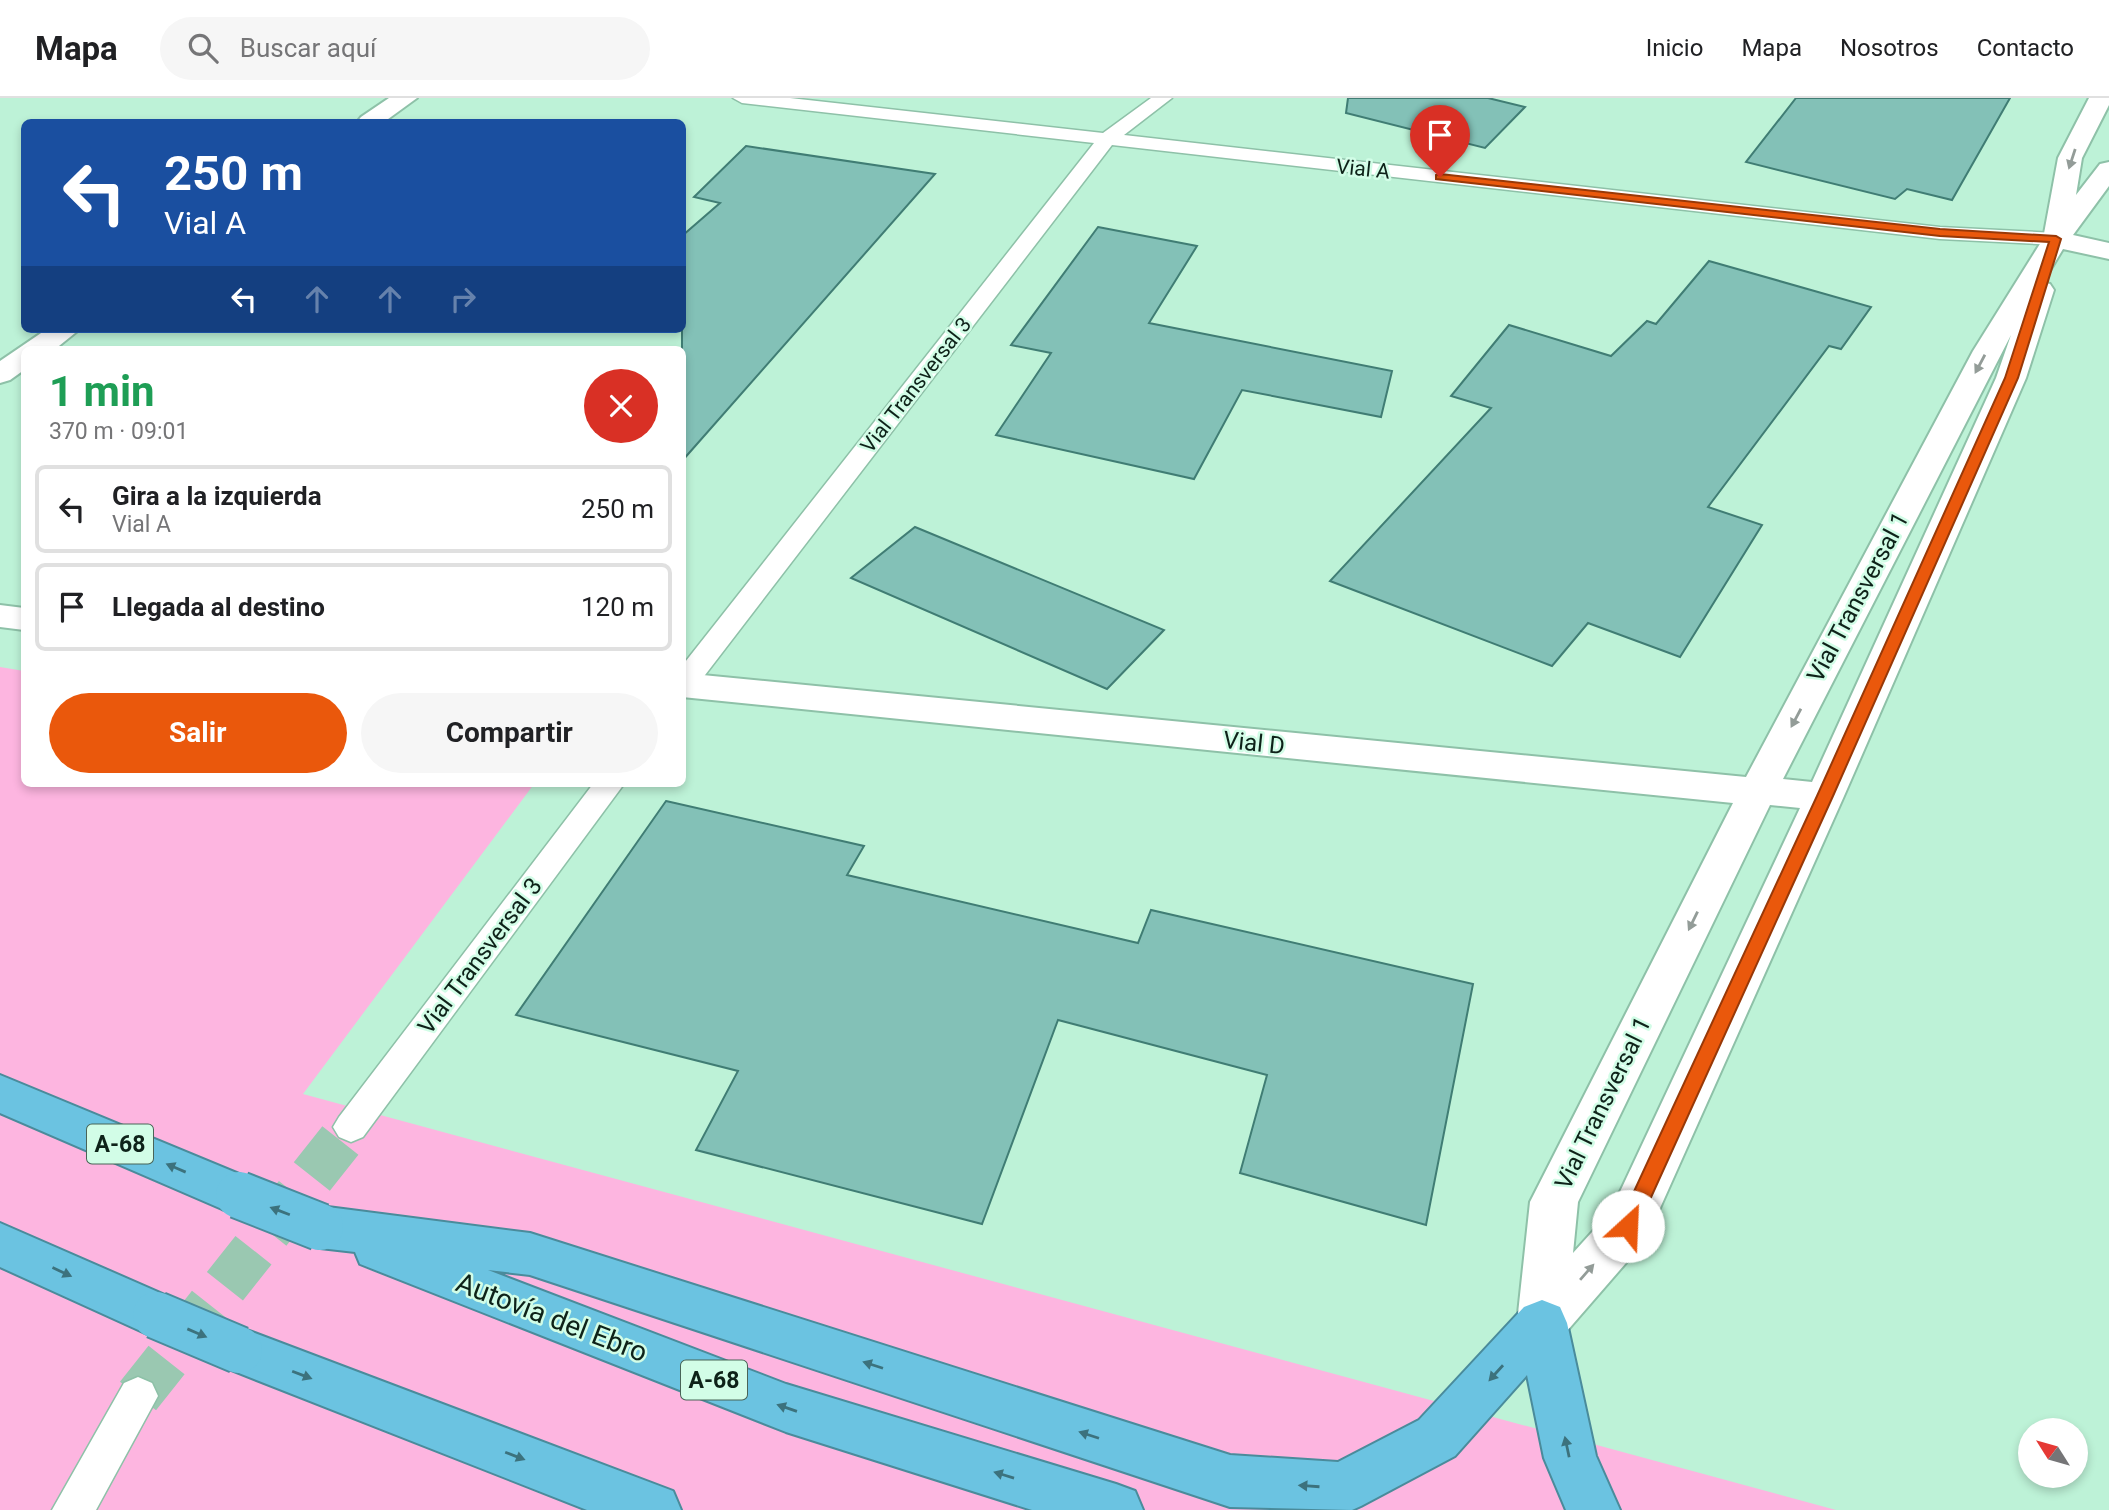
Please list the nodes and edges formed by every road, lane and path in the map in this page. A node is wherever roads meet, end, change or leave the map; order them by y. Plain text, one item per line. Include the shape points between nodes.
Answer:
1 (405, 98) edge
2 (742, 98) edge
3 (1163, 98) edge
4 (2101, 98) edge
5 (374, 119) edge
6 (1106, 140) junction
7 (2109, 169) edge
8 (2056, 239) junction
9 (2109, 251) edge
10 (60, 333) edge
11 (41, 346) edge
12 (21, 359) edge
13 (0, 374) edge
14 (0, 616) edge
15 (21, 619) edge
16 (686, 681) edge
17 (686, 685) edge
18 (607, 787) edge
19 (1757, 792) junction
20 (1825, 796) junction
21 (0, 1093) edge
22 (351, 1128) tunnel mouth
23 (320, 1227) junction
24 (0, 1244) edge
25 (1542, 1323) junction
26 (138, 1396) tunnel mouth
27 (73, 1510) edge
28 (654, 1510) edge
29 (1116, 1510) edge
30 (1593, 1510) edge

1 - 5 street
2 - 6 lane, Vial A
3 - 6 lane, Vial Transversal 3
4 -> 8 street, Vial Transversal 1 via 2070,158
6 - 8 lane, Vial A via 1926,231
6 - 16 lane, Vial Transversal 3
7 - 8 street, Vial Transversal 1
8 - 9 street, Vial A
8 -> 19 street, Vial Transversal 1 via 1987,351
8 - 20 street, Vial Transversal 1 via 2011,378
10 - 11 street
12 - 13 street
14 - 15 street
17 - 19 street, Vial D
18 - 22 lane, Vial Transversal 3
19 - 20 street, Vial D
19 -> 25 street, Vial Transversal 1 via 1554,1202
25 -> 20 street, Vial Transversal 1 via 1628,1226
23 -> 21 highway, Autovía del Ebro / A-68, bridge
25 -> 23 highway via 1437,1438 1342,1488 1230,1481 530,1254
29 -> 23 highway, Autovía del Ebro / A-68 via 786,1408
24 -> 28 highway, bridge via 239,1350
30 -> 25 highway via 1570,1458
26 - 27 lane

